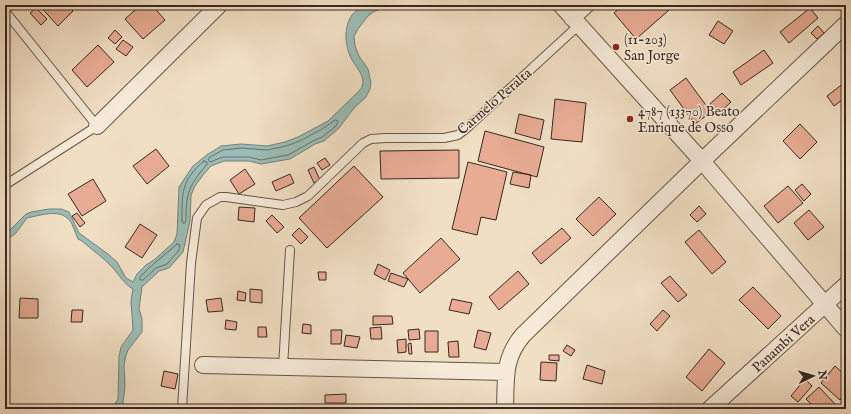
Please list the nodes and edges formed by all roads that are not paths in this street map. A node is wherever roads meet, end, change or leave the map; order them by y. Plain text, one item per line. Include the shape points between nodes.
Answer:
1 (219, 5) edge
2 (561, 5) edge
3 (586, 5) edge
4 (5, 11) edge
5 (576, 22) junction
6 (846, 24) edge
7 (97, 126) junction
8 (702, 161) junction
9 (5, 186) edge
10 (290, 250) dead end
11 (846, 285) edge
12 (824, 305) junction
13 (846, 329) edge
14 (203, 365) dead end
15 (283, 367) junction
16 (506, 372) junction
17 (715, 405) edge
18 (182, 409) edge
19 (505, 409) edge

1 - 7 street
2 - 5 street
3 - 5 street, Carmelo Peralta
4 - 7 lane
5 - 8 street
5 - 18 lane, Carmelo Peralta via 458,135 444,138 371,139 308,196 296,202 283,205 220,197 206,205 197,218 191,263
6 - 8 street
7 - 9 lane
8 - 12 street
8 - 16 street via 523,334 514,345
10 - 15 lane
11 - 12 street, Panambi Vera
12 - 13 street
12 - 17 street, Panambi Vera
14 - 15 street
15 - 16 street
16 - 19 street

